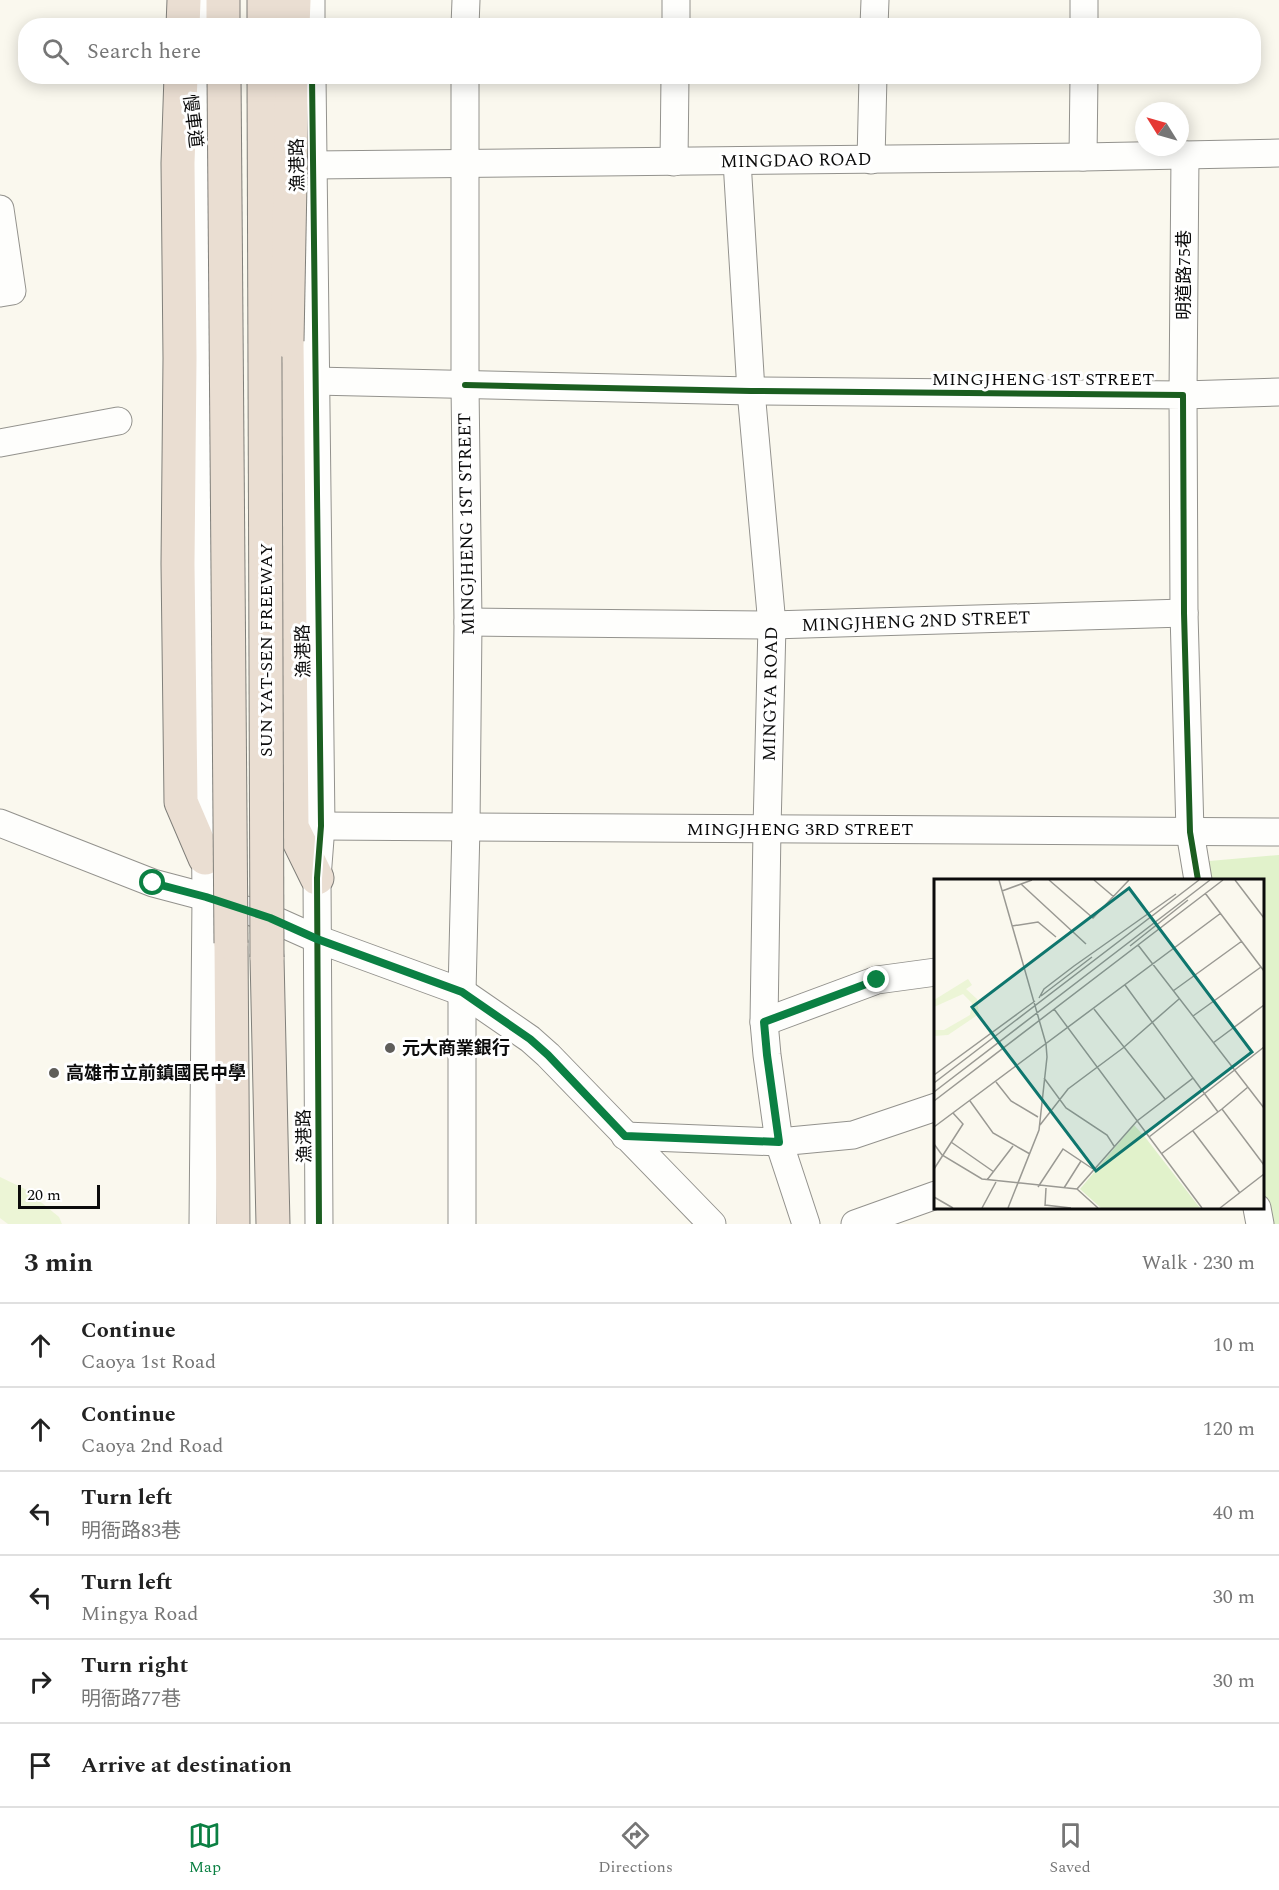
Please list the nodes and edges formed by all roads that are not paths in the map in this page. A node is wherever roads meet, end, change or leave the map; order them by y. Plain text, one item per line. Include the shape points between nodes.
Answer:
1 (178, 0) edge
2 (184, 0) edge
3 (200, 0) edge
4 (223, 0) edge
5 (466, 0) edge
6 (676, 0) edge
7 (875, 0) edge
8 (1084, 0) edge
9 (181, 18) edge
10 (183, 18) edge
11 (200, 18) edge
12 (223, 18) edge
13 (465, 18) edge
14 (676, 18) edge
15 (874, 18) edge
16 (1084, 18) edge
17 (181, 84) edge
18 (189, 84) edge
19 (200, 84) edge
20 (224, 84) edge
21 (264, 84) edge
22 (292, 84) edge
23 (292, 84) edge
24 (312, 84) edge
25 (465, 84) edge
26 (675, 84) edge
27 (873, 84) edge
28 (1084, 84) edge
29 (1279, 153) edge
30 (1189, 155) edge
31 (1135, 156) edge
32 (1185, 156) edge
33 (1083, 157) junction
34 (871, 160) junction
35 (737, 161) junction
36 (674, 162) junction
37 (464, 164) junction
38 (312, 165) junction
39 (199, 166) junction
40 (0, 209) edge
41 (6, 292) edge
42 (315, 381) junction
43 (465, 385) junction
44 (751, 392) junction
45 (1279, 392) edge
46 (1183, 395) junction
47 (118, 421) dead end
48 (0, 443) edge
49 (1184, 613) junction
50 (468, 622) junction
51 (772, 625) junction
52 (0, 823) edge
53 (321, 826) junction
54 (466, 827) junction
55 (766, 829) junction
56 (1190, 832) junction
57 (1279, 832) edge
58 (205, 858) junction
59 (317, 878) junction
60 (1198, 879) edge
61 (217, 901) junction
62 (317, 939) junction
63 (934, 972) edge
64 (462, 992) junction
65 (764, 1022) junction
66 (934, 1108) edge
67 (625, 1136) junction
68 (779, 1142) junction
69 (934, 1196) edge
70 (1257, 1209) edge
71 (203, 1224) edge
72 (233, 1224) edge
73 (273, 1224) edge
74 (319, 1224) edge
75 (462, 1224) edge
76 (712, 1224) edge
77 (806, 1224) edge
78 (855, 1224) edge
79 (1260, 1224) edge

1 - 9 street
2 - 10 highway
3 - 11 street
4 - 12 highway
5 - 13 street
6 - 14 street
7 - 15 street
8 - 16 street
17 - 58 highway via 181,802
18 - 39 street, 慢車道
19 - 39 street
20 - 72 highway, SUN YAT-SEN FREEWAY, bridge
21 - 73 highway, SUN YAT-SEN FREEWAY, bridge via 267,957
22 - 38 street via 292,126
23 - 59 highway, bridge via 287,341 292,827
24 - 38 street, 漁港路
25 - 37 street
26 - 36 street
27 - 34 street
28 - 33 street
29 - 30 street, MINGDAO ROAD
31 - 33 street, MINGDAO ROAD
32 - 46 street, 明道路75巷
33 - 34 street, MINGDAO ROAD
34 - 35 street, MINGDAO ROAD
35 - 36 street, MINGDAO ROAD
35 - 44 street, MINGYA ROAD
36 - 37 street, MINGDAO ROAD
37 - 38 street, MINGDAO ROAD
37 - 43 street
38 - 42 street, 漁港路
39 - 58 street
40 - 41 street
42 - 43 street
42 - 53 street, 漁港路
43 - 44 street, MINGJHENG 1ST STREET
43 - 50 street, MINGJHENG 1ST STREET
44 - 46 street, MINGJHENG 1ST STREET
44 - 51 street, MINGYA ROAD
45 - 46 street, MINGJHENG 1ST STREET
46 - 49 street
47 - 48 street
49 - 51 street, MINGJHENG 2ND STREET
49 - 56 street
50 - 51 street, MINGJHENG 2ND STREET
50 - 54 street, MINGJHENG 1ST STREET
51 - 55 street, MINGYA ROAD
52 - 61 street via 153,883
53 - 54 street, MINGJHENG 3RD STREET
53 - 59 street, 漁港路
54 - 55 street, MINGJHENG 3RD STREET
54 - 64 street, MINGJHENG 1ST STREET
55 - 56 street, MINGJHENG 3RD STREET
55 - 65 street, MINGYA ROAD
56 - 57 street, MINGJHENG 3RD STREET
56 - 60 street
58 - 61 street
59 - 62 street, 漁港路
61 - 62 street
61 - 71 street
62 - 64 street
62 - 74 street, 漁港路
63 - 65 street via 877,980
64 - 67 street via 530,1039
64 - 75 street, MINGJHENG 1ST STREET
65 - 68 street, MINGYA ROAD
66 - 68 street via 853,1135
67 - 68 street
67 - 76 street
68 - 77 street, MINGYA ROAD
69 - 78 street
70 - 79 street

